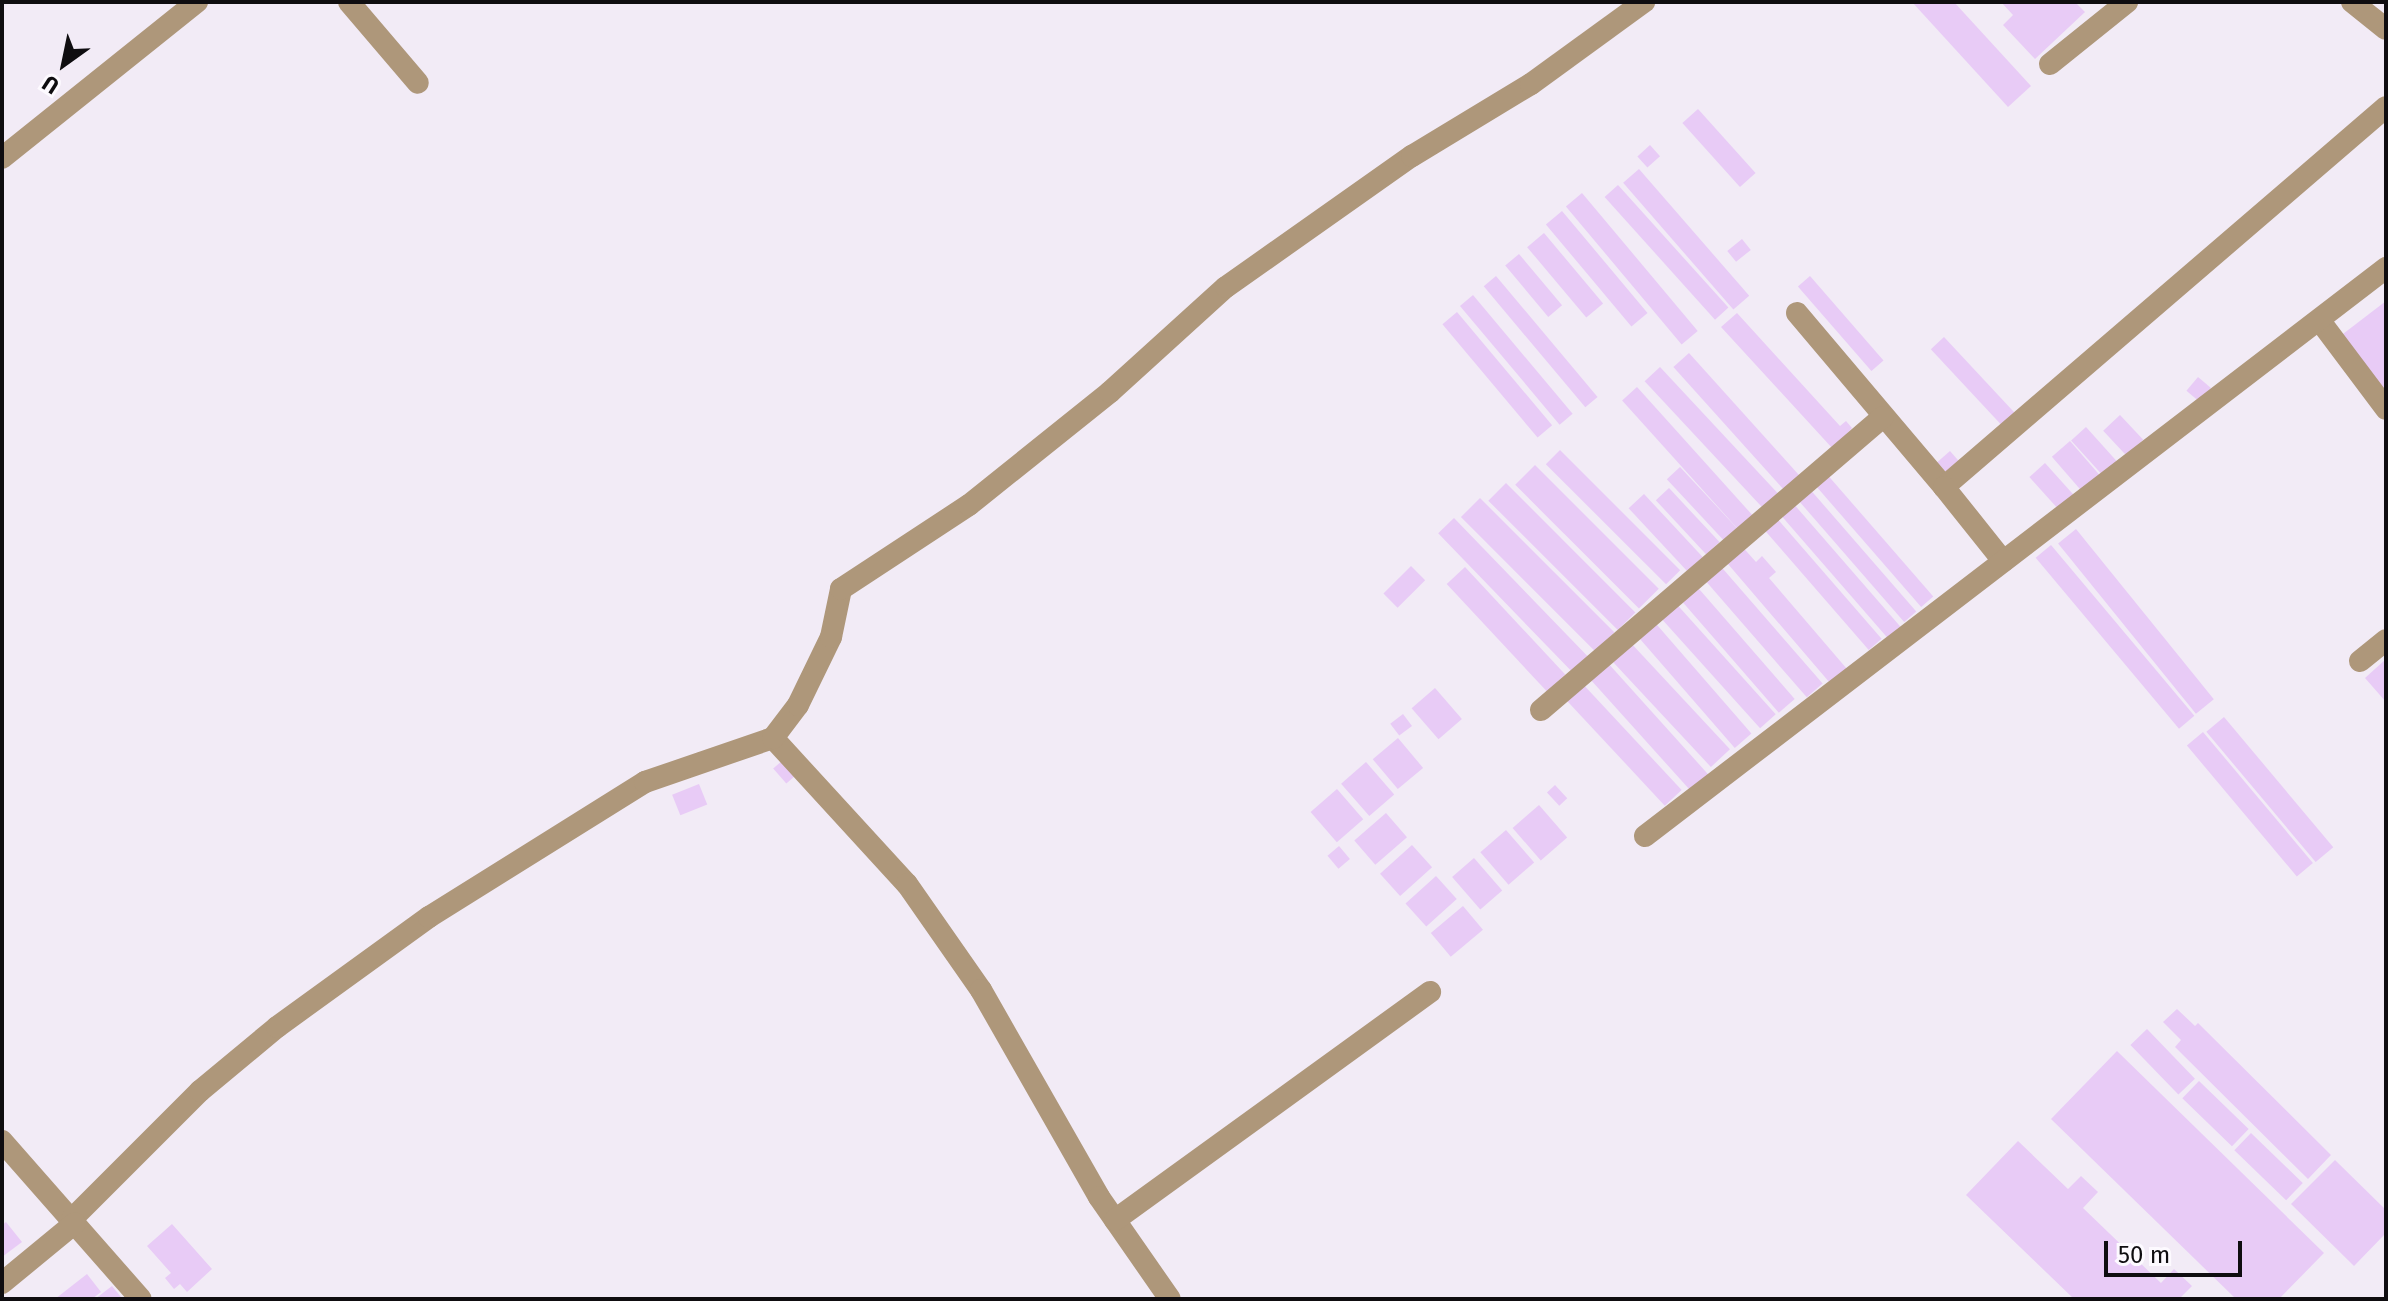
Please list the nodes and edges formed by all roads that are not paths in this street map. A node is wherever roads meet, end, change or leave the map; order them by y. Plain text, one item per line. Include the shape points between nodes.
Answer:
1 (197, 2) edge
2 (349, 2) edge
3 (1644, 2) edge
4 (2127, 2) edge
5 (2352, 2) edge
6 (2386, 29) edge
7 (2050, 64) dead end
8 (418, 83) dead end
9 (2386, 107) edge
10 (2, 158) edge
11 (2386, 268) edge
12 (1797, 313) dead end
13 (2320, 321) junction
14 (2386, 409) edge
15 (1883, 417) junction
16 (1944, 487) junction
17 (2003, 561) junction
18 (2386, 640) edge
19 (2360, 661) dead end
20 (1541, 710) dead end
21 (773, 738) junction
22 (1645, 836) dead end
23 (1430, 992) dead end
24 (2, 1141) edge
25 (1115, 1220) junction
26 (79, 1229) junction
27 (2, 1283) edge
28 (141, 1299) edge
29 (1170, 1299) edge

1 - 10 street
2 - 8 street
3 - 21 street via 1531,84 1412,156 1226,287 1134,372 969,505 841,589 831,637 798,705
4 - 7 street
5 - 6 street
9 - 16 street
11 - 13 street
12 - 15 street
13 - 14 street
13 - 17 street
15 - 16 street
15 - 20 street
16 - 17 street
17 - 22 street
18 - 19 street
21 - 25 street via 907,884 981,990
21 - 26 street via 645,782 429,917 277,1027 200,1091
23 - 25 street
24 - 26 street
25 - 29 street
26 - 27 street
26 - 28 street

